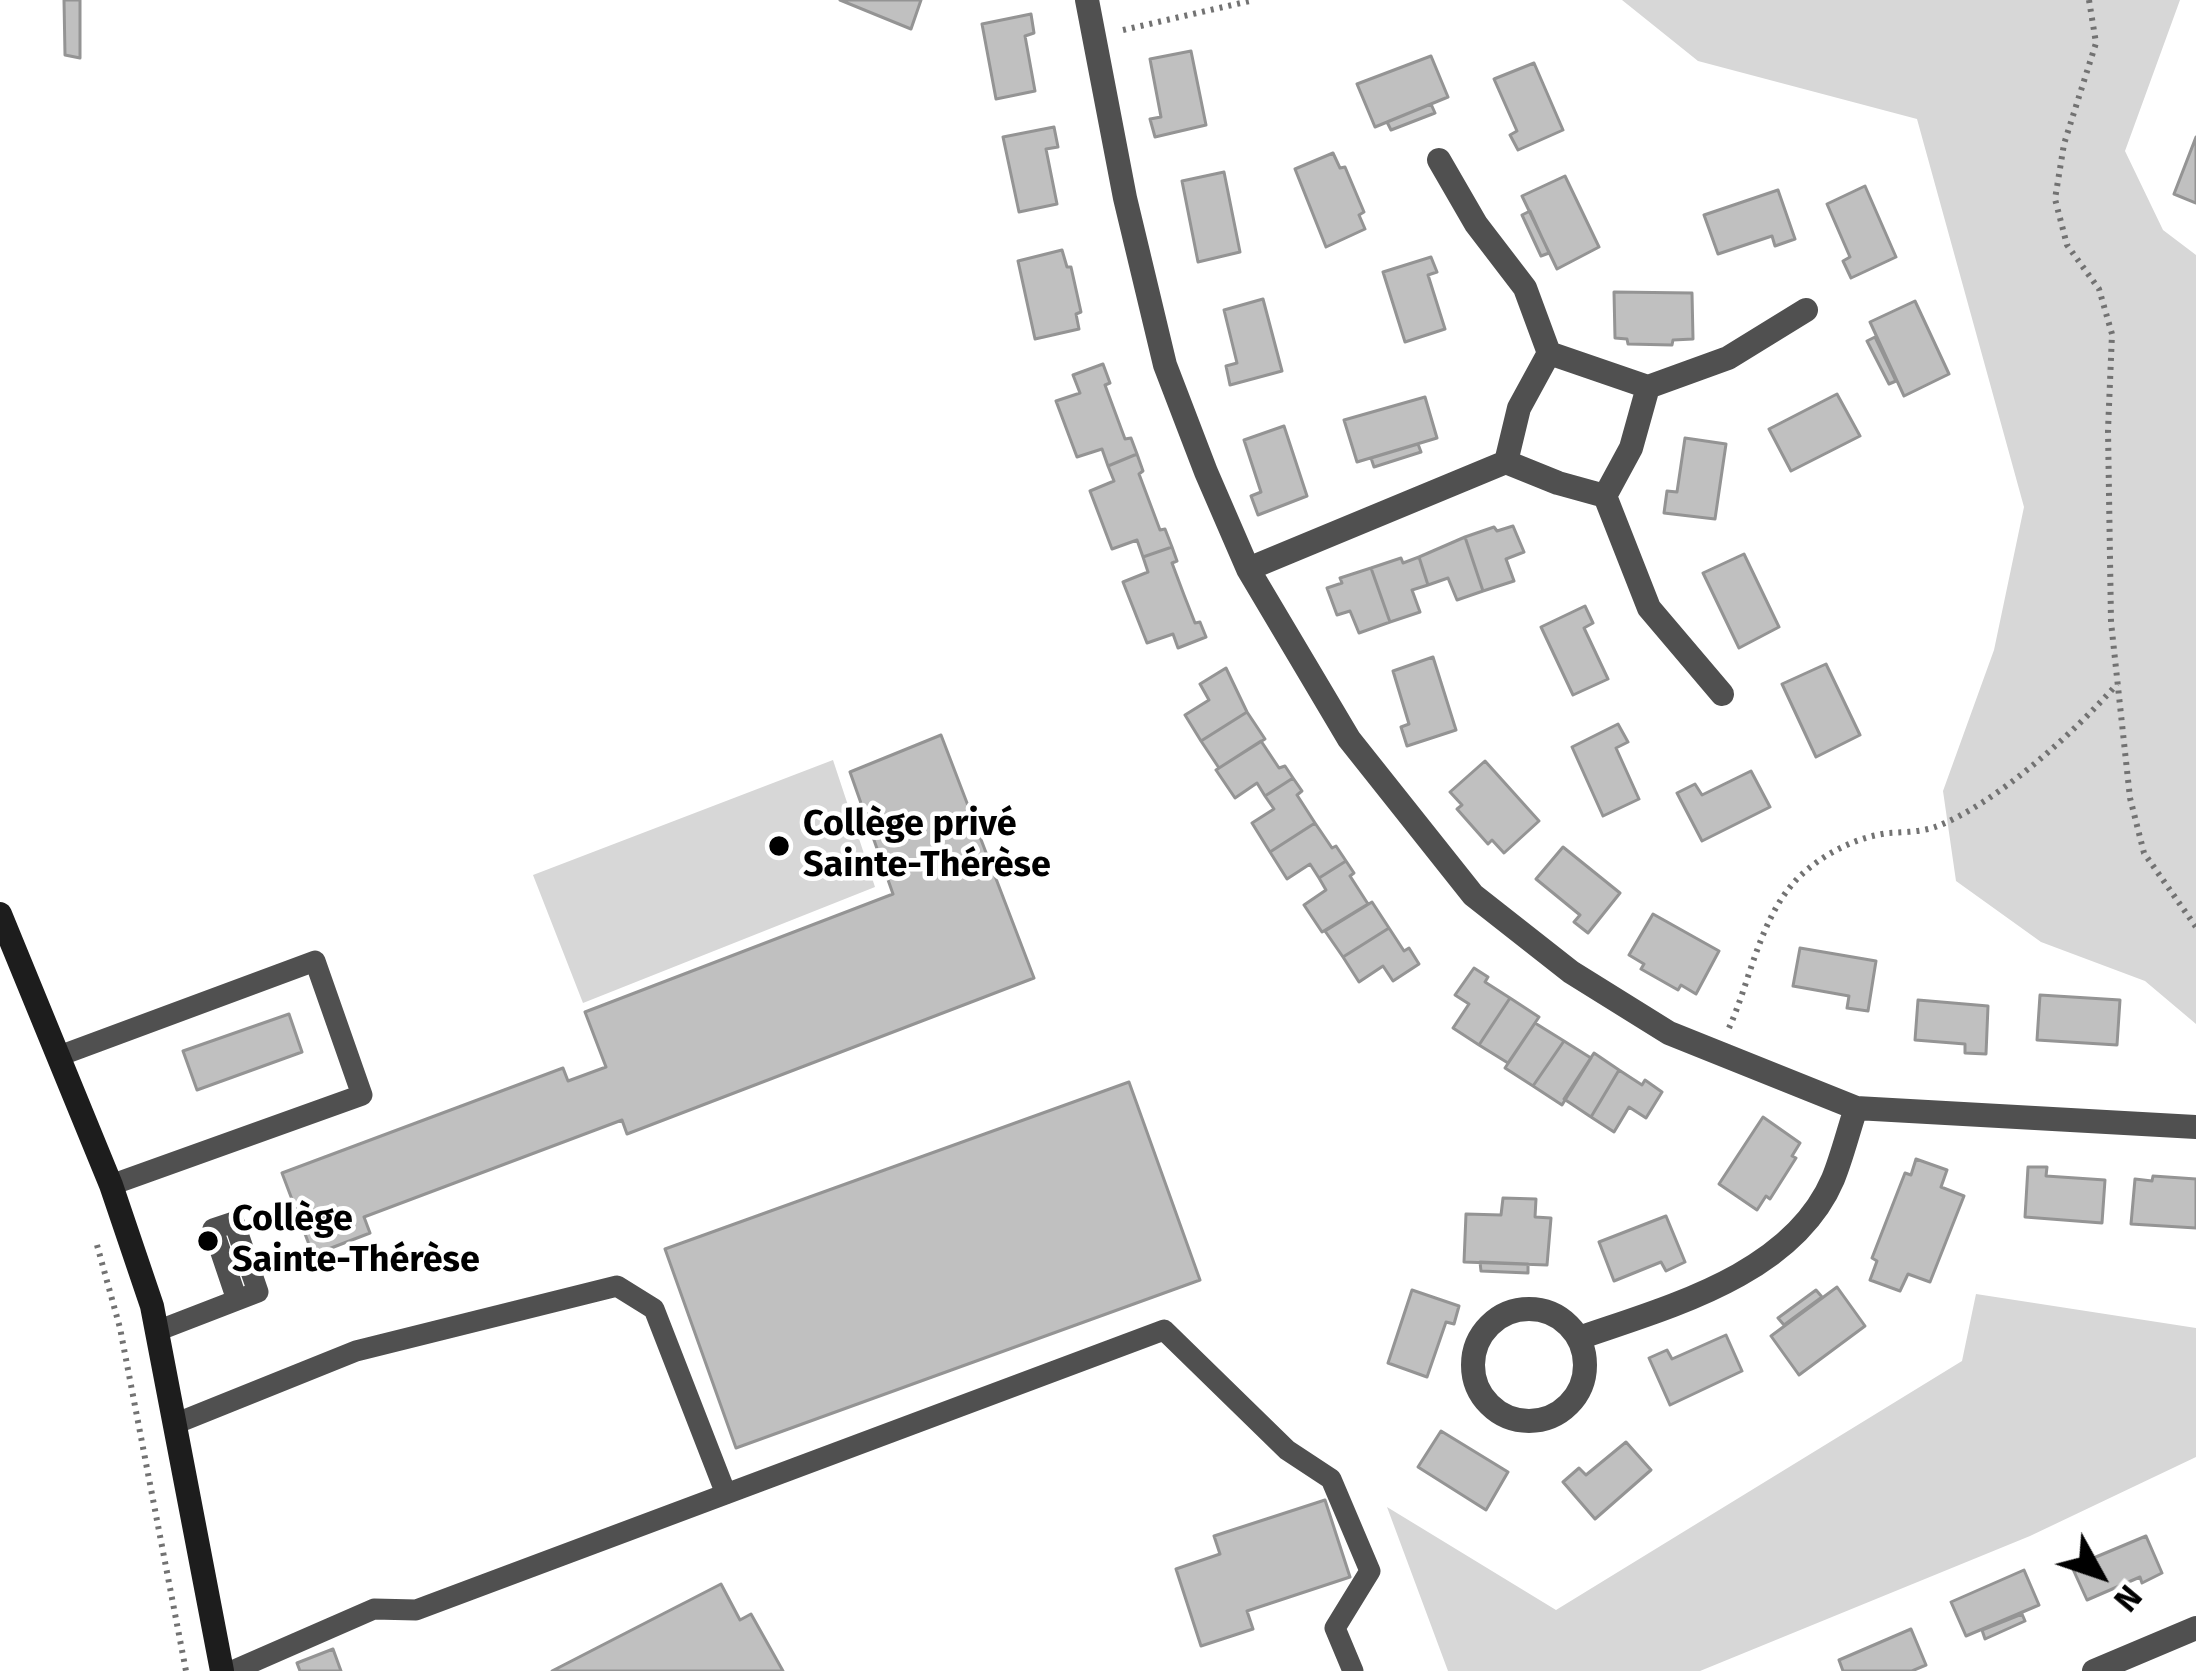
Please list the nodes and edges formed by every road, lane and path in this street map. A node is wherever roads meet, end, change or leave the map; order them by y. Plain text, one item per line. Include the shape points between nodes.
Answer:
1 (1087, 0) edge
2 (1253, 0) edge
3 (2089, 0) edge
4 (1096, 34) junction
5 (1439, 160) dead end
6 (1806, 310) dead end
7 (1549, 353) junction
8 (1648, 387) junction
9 (1506, 462) junction
10 (1605, 496) junction
11 (1248, 569) junction
12 (2117, 684) junction
13 (1721, 694) dead end
14 (0, 914) edge
15 (2196, 927) edge
16 (1716, 1052) junction
17 (59, 1056) junction
18 (1856, 1108) junction
19 (2196, 1127) edge
20 (111, 1185) junction
21 (92, 1227) dead end
22 (248, 1296) dead end
23 (158, 1331) junction
24 (1579, 1338) junction
25 (177, 1423) junction
26 (726, 1494) junction
27 (2196, 1628) edge
28 (186, 1671) edge
29 (222, 1671) edge
30 (232, 1671) edge
31 (1353, 1671) edge
32 (2094, 1671) edge

1 - 4 street
2 - 4 path
3 - 12 path via 2096,43 2055,200 2067,245 2099,289 2112,334
4 - 11 street via 1165,365
5 - 7 street via 1525,288
6 - 8 street via 1728,358
7 - 8 street
7 - 9 street via 1519,408
8 - 10 street via 1631,448
9 - 10 street
9 - 11 street
10 - 13 street via 1649,608
11 - 16 street via 1348,739 1472,895 1571,972 1669,1034
12 - 15 path via 2144,853
12 - 16 path via 2040,760 1954,818 1852,843 1796,880 1766,926
14 - 17 street
16 - 18 street
17 - 20 street
17 - 20 lane via 315,962 362,1094
18 - 19 street
18 - 24 street via 1832,1183 1799,1230 1764,1260 1674,1305
20 - 23 street
21 - 28 path via 120,1328
22 - 23 lane
23 - 25 street
24 - 24 street via 1551,1314 1514,1311 1475,1349 1477,1385 1517,1420 1553,1416 1579,1391
25 - 26 lane via 356,1351 617,1286 654,1310
25 - 29 street
26 - 30 lane via 416,1610 374,1609
26 - 31 lane via 1163,1330 1287,1450 1331,1479 1370,1571 1335,1628
27 - 32 street

